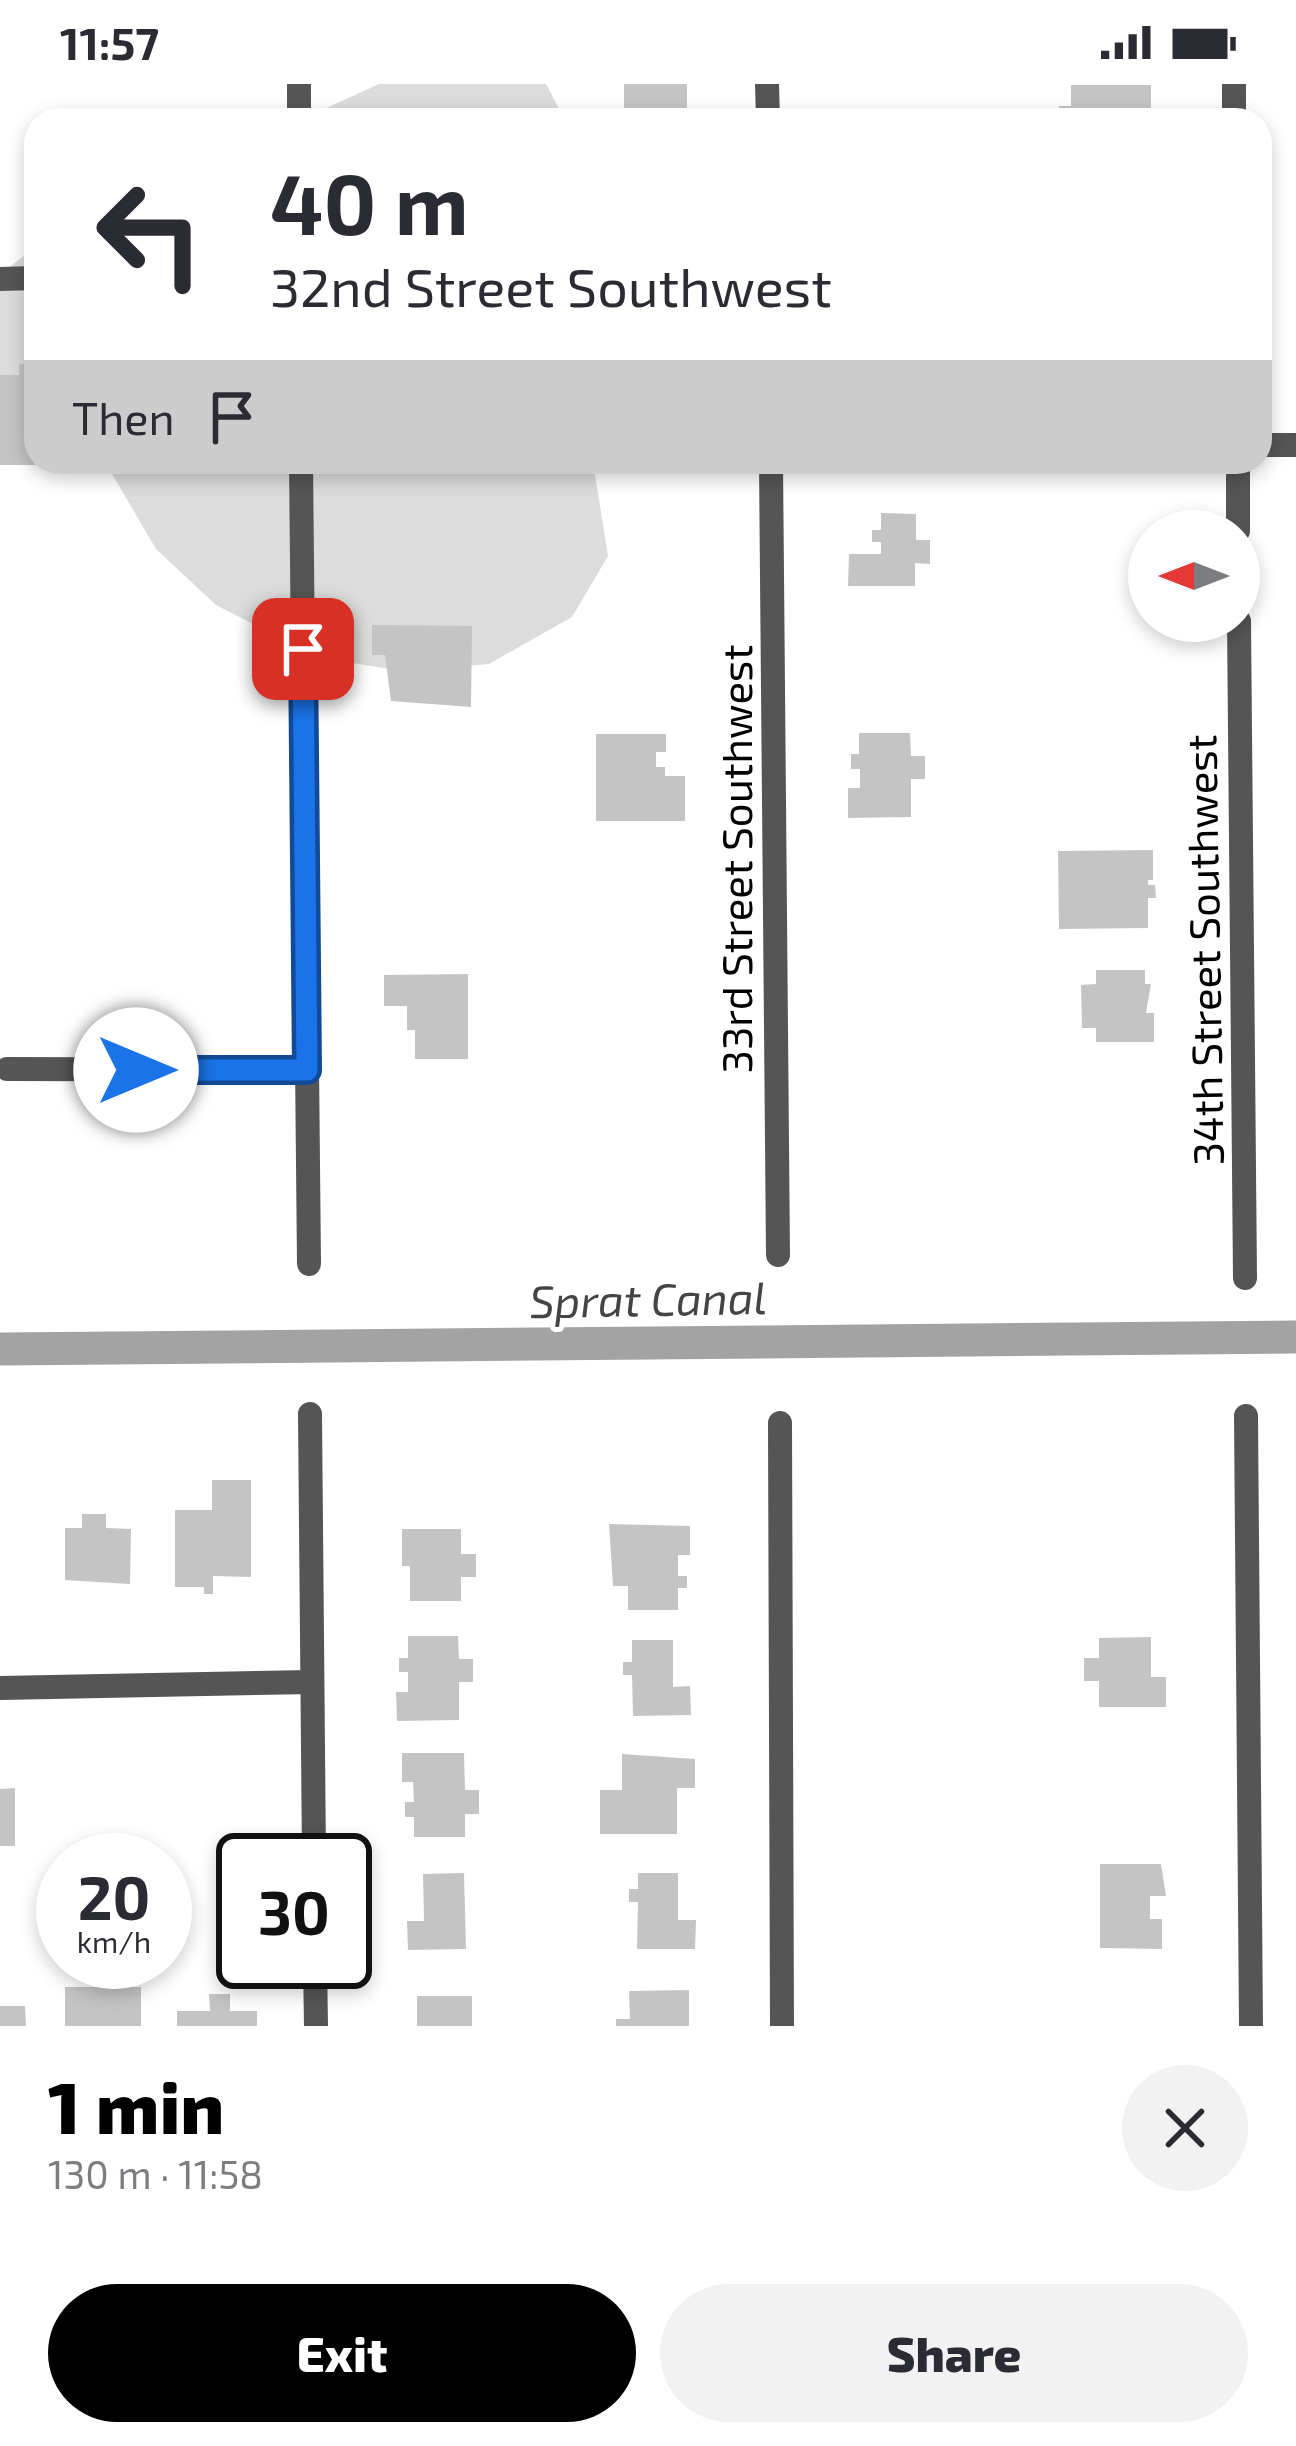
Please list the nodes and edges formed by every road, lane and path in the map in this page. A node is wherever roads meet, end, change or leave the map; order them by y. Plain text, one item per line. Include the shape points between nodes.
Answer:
1 (302, 474) edge
2 (771, 474) edge
3 (1238, 474) edge
4 (1238, 510) edge
5 (1239, 642) edge
6 (7, 1070) dead end
7 (307, 1070) junction
8 (778, 1255) dead end
9 (309, 1264) dead end
10 (1245, 1278) dead end
11 (310, 1414) dead end
12 (1246, 1415) dead end
13 (780, 1423) dead end
14 (313, 1682) junction
15 (0, 1688) edge
16 (314, 1833) edge
17 (315, 1989) edge
18 (316, 2026) edge
19 (782, 2026) edge
20 (1251, 2026) edge

1 - 7 street
2 - 8 street, 33rd Street Southwest
3 - 4 street
5 - 10 street, 34th Street Southwest
6 - 7 street
7 - 9 street
11 - 14 street
12 - 20 street
13 - 19 street
14 - 15 street
14 - 16 street
17 - 18 street

